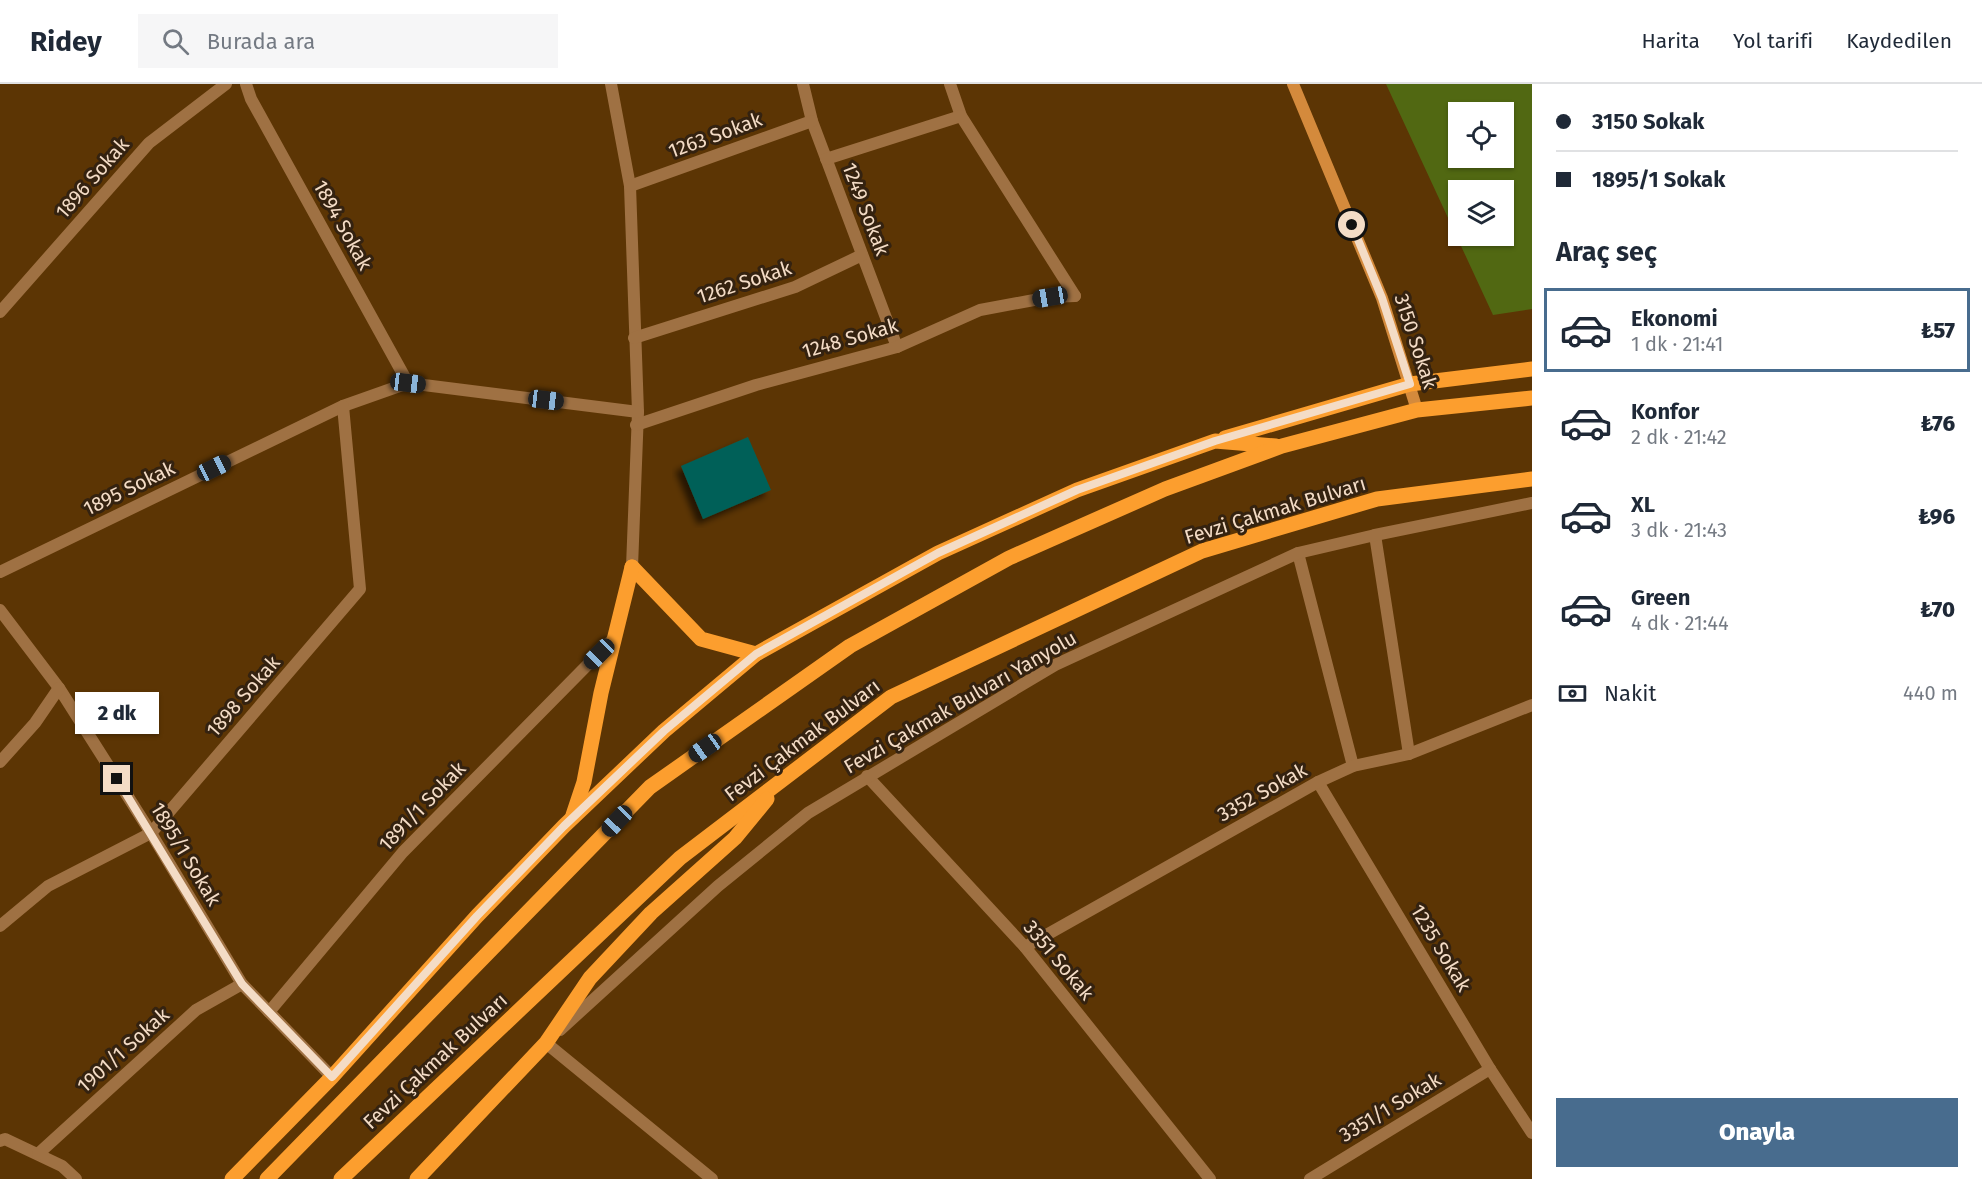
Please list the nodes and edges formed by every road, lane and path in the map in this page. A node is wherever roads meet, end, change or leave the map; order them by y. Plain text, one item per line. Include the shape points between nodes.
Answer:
1 (226, 84) edge
2 (246, 84) edge
3 (611, 84) edge
4 (803, 84) edge
5 (950, 84) edge
6 (1293, 84) edge
7 (961, 116) junction
8 (812, 121) junction
9 (826, 159) junction
10 (630, 186) junction
11 (862, 255) junction
12 (0, 312) edge
13 (634, 338) junction
14 (897, 347) junction
15 (1532, 369) edge
16 (408, 383) junction
17 (1410, 384) junction
18 (1532, 398) edge
19 (343, 406) junction
20 (1417, 410) junction
21 (637, 419) junction
22 (1215, 441) junction
23 (1282, 446) junction
24 (1532, 479) edge
25 (1532, 503) edge
26 (1374, 535) junction
27 (1298, 553) junction
28 (632, 567) junction
29 (0, 572) edge
30 (0, 610) edge
31 (615, 637) junction
32 (756, 654) junction
33 (59, 688) junction
34 (1532, 705) edge
35 (1409, 754) junction
36 (0, 762) edge
37 (1353, 766) junction
38 (867, 776) junction
39 (785, 778) junction
40 (1318, 782) junction
41 (572, 819) junction
42 (151, 833) junction
43 (0, 926) edge
44 (1025, 947) junction
45 (242, 984) junction
46 (269, 1012) junction
47 (546, 1043) junction
48 (1490, 1069) junction
49 (332, 1077) junction
50 (0, 1126) edge
51 (1532, 1133) edge
52 (3, 1140) edge
53 (38, 1154) junction
54 (76, 1179) edge
55 (232, 1179) edge
56 (267, 1179) edge
57 (341, 1179) edge
58 (417, 1179) edge
59 (712, 1179) edge
60 (1210, 1179) edge
61 (1310, 1179) edge

1 - 12 street, 1896 Sokak via 148,143
2 - 16 street, 1894 Sokak
3 - 10 street
4 - 8 street, 1249 Sokak
5 - 7 street
6 - 17 main road, 3150 Sokak via 1382,298
7 - 9 street
7 - 14 street, 1248 Sokak via 1075,296 980,310
8 - 9 street, 1249 Sokak
8 - 10 street, 1263 Sokak
9 - 11 street, 1249 Sokak
10 - 13 street
11 - 13 street, 1262 Sokak via 795,287
11 - 14 street, 1249 Sokak
13 - 21 street
14 - 21 street, 1248 Sokak
15 - 17 main road
16 - 19 street, 1895 Sokak
16 - 21 street
17 - 20 main road, 3150 Sokak
17 - 22 main road
18 - 20 main road, Fevzi Çakmak Bulvarı
19 - 29 street, 1895 Sokak
19 - 42 street, 1898 Sokak via 360,589
20 - 23 main road, Fevzi Çakmak Bulvarı
21 - 28 street
22 - 23 main road
22 - 32 main road via 1077,490 938,553
23 - 56 main road, Fevzi Çakmak Bulvarı via 1165,489 1009,558 850,646 650,787
24 - 39 main road, Fevzi Çakmak Bulvarı via 1377,500 1202,551 891,697
25 - 26 street, Fevzi Çakmak Bulvarı Yanyolu
26 - 27 street, Fevzi Çakmak Bulvarı Yanyolu
26 - 35 street
27 - 37 street
27 - 38 street, Fevzi Çakmak Bulvarı Yanyolu via 1055,665
28 - 31 main road
28 - 32 main road via 701,639
30 - 33 street, 1895/1 Sokak
31 - 41 main road via 584,782
31 - 46 street, 1891/1 Sokak via 403,852
32 - 41 main road via 664,731
33 - 36 street via 35,723
33 - 42 street, 1895/1 Sokak
34 - 35 street, 3352 Sokak
35 - 37 street, 3352 Sokak
37 - 40 street, 3352 Sokak
38 - 44 street, 3351 Sokak
38 - 47 street, Fevzi Çakmak Bulvarı Yanyolu via 808,813 718,886
39 - 47 main road via 735,838 651,913 590,978
39 - 57 main road, Fevzi Çakmak Bulvarı via 680,858
40 - 44 street, 3352 Sokak
40 - 48 street, 1235 Sokak
41 - 49 main road via 477,916
42 - 43 street, 1898 Sokak via 48,886
42 - 45 street, 1895/1 Sokak
44 - 60 street, 3351 Sokak
45 - 46 street, 1895/1 Sokak
45 - 53 street, 1901/1 Sokak via 195,1010
46 - 49 street, 1895/1 Sokak
47 - 58 main road
47 - 59 street
48 - 51 street, 1235 Sokak
48 - 61 street, 3351/1 Sokak
49 - 55 main road
50 - 52 street
52 - 53 street
53 - 54 street via 62,1166

